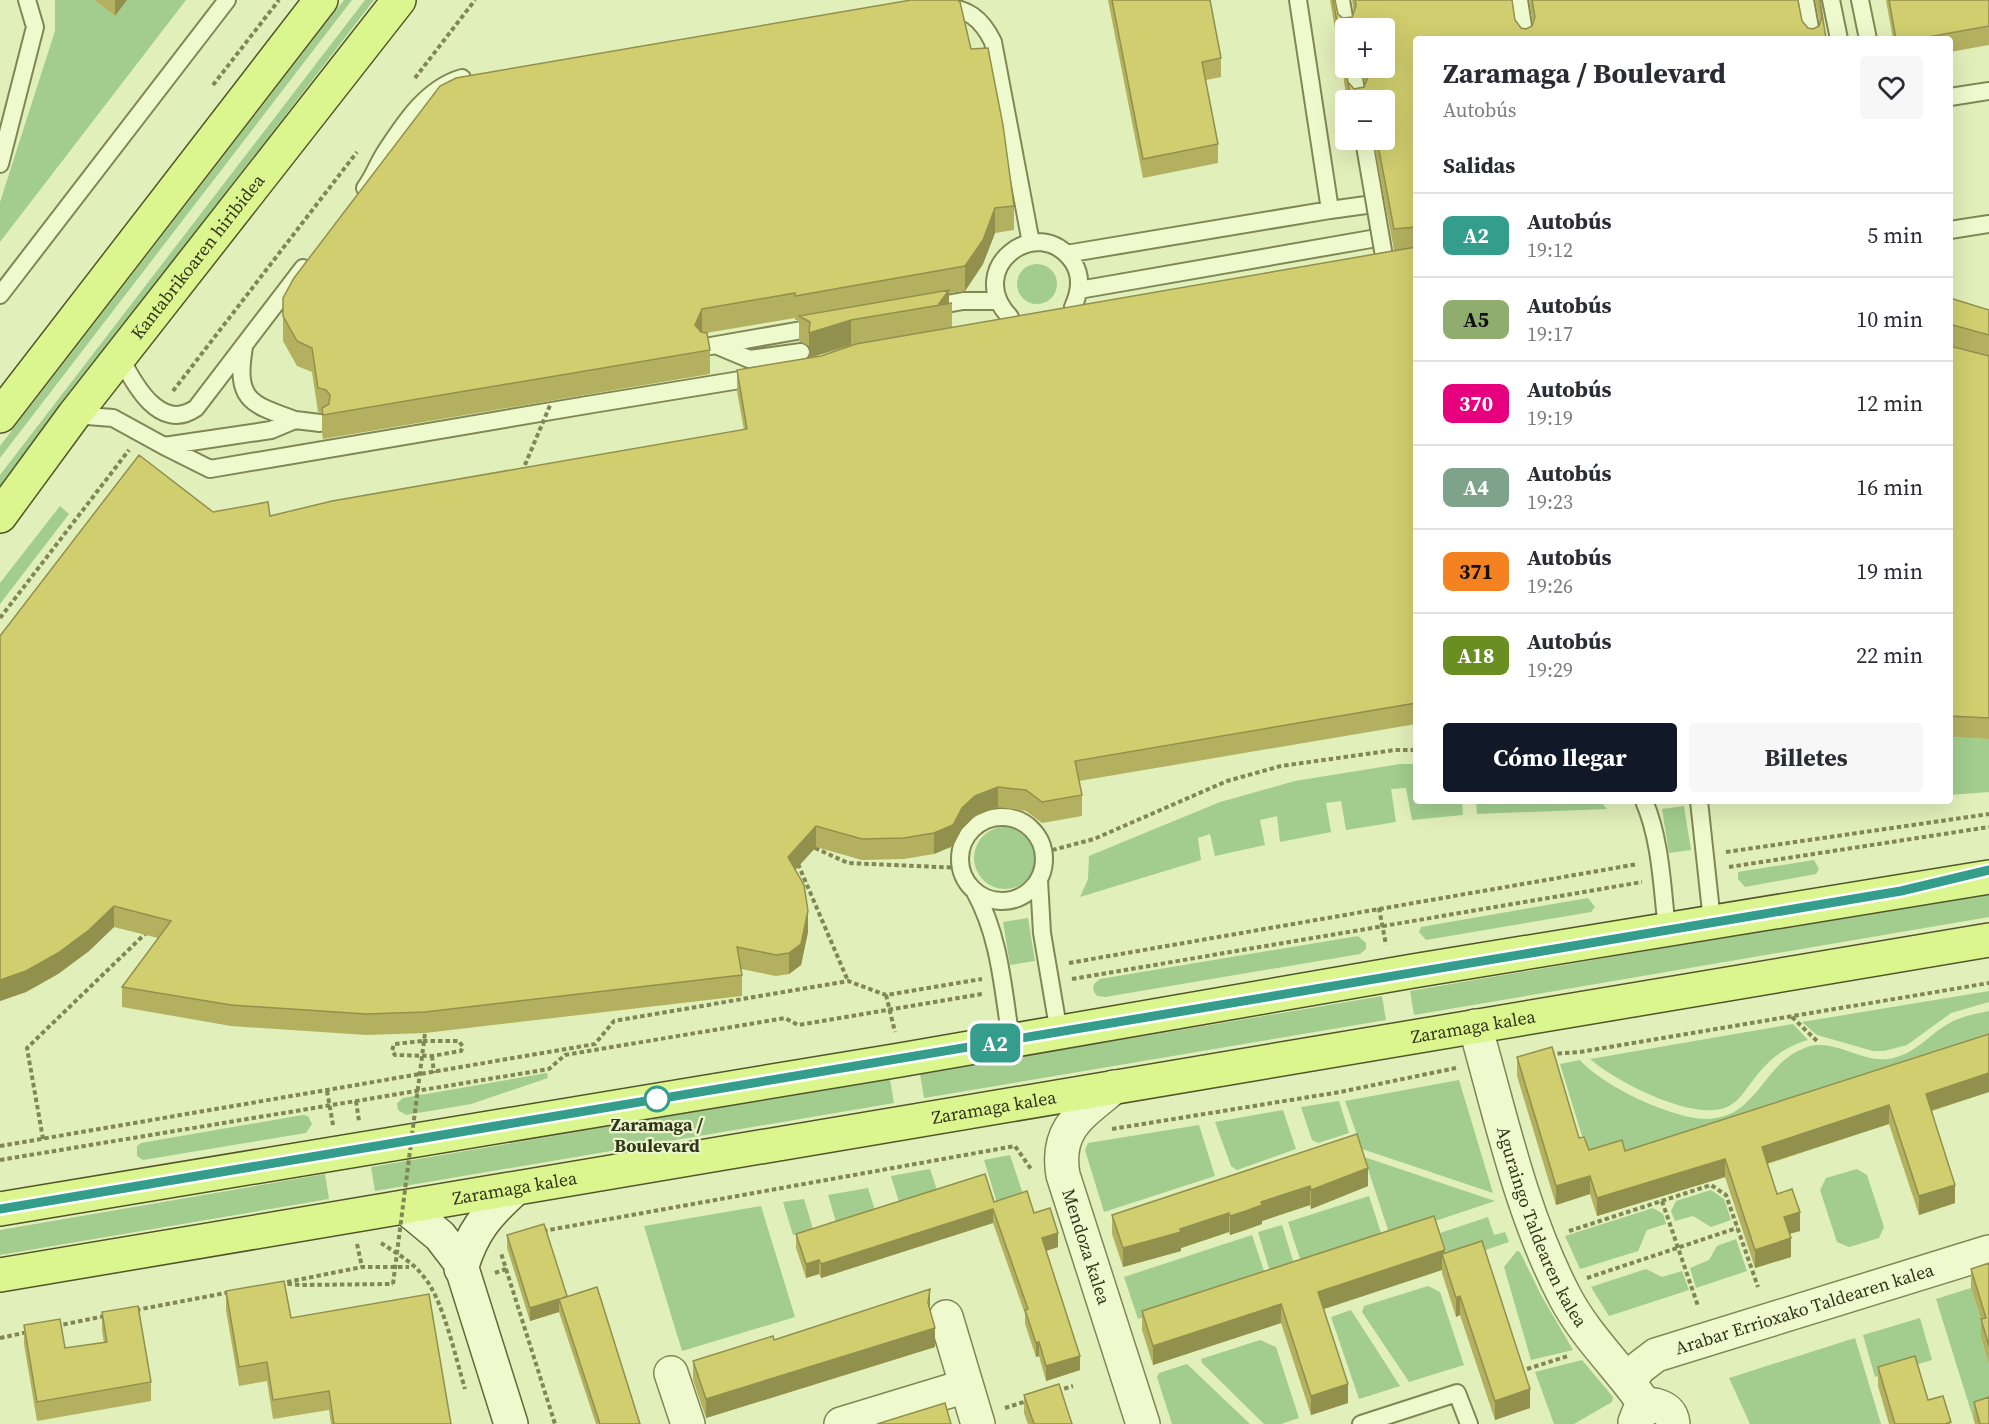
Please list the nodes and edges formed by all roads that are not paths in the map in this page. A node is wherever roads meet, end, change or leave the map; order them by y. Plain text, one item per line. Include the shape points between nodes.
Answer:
1 (27, 0) edge
2 (227, 0) edge
3 (321, 0) edge
4 (399, 0) edge
5 (1298, 0) edge
6 (1341, 0) edge
7 (1519, 0) edge
8 (1805, 0) edge
9 (1831, 0) edge
10 (1860, 0) edge
11 (922, 9) edge
12 (1344, 18) edge
13 (1525, 36) edge
14 (1811, 36) edge
15 (1838, 36) edge
16 (1867, 36) edge
17 (478, 75) edge
18 (1989, 91) edge
19 (1953, 97) edge
20 (1365, 150) edge
21 (0, 164) edge
22 (352, 204) edge
23 (1366, 205) dead end
24 (1330, 210) junction
25 (1989, 224) edge
26 (1953, 230) edge
27 (1371, 239) dead end
28 (1031, 243) junction
29 (1066, 254) junction
30 (310, 259) edge
31 (1406, 259) edge
32 (1079, 290) junction
33 (0, 296) edge
34 (998, 302) junction
35 (916, 310) edge
36 (1073, 313) edge
37 (834, 325) edge
38 (1026, 325) edge
39 (244, 344) junction
40 (801, 352) dead end
41 (120, 357) junction
42 (777, 374) edge
43 (74, 415) junction
44 (0, 416) edge
45 (295, 420) junction
46 (320, 423) edge
47 (164, 446) junction
48 (0, 516) edge
49 (1645, 804) edge
50 (1699, 804) edge
51 (1989, 870) edge
52 (1989, 877) edge
53 (1039, 880) junction
54 (975, 891) junction
55 (1901, 891) junction
56 (1712, 921) junction
57 (1666, 929) junction
58 (1989, 940) edge
59 (1475, 1026) junction
60 (1059, 1033) junction
61 (1011, 1040) junction
62 (1114, 1087) junction
63 (515, 1189) junction
64 (405, 1207) junction
65 (0, 1209) edge
66 (1989, 1252) edge
67 (0, 1275) edge
68 (463, 1276) junction
69 (946, 1317) dead end
70 (672, 1373) dead end
71 (966, 1386) junction
72 (1637, 1404) edge
73 (977, 1421) edge
74 (511, 1424) edge
75 (688, 1424) edge
76 (841, 1424) edge
77 (1143, 1424) edge
78 (1361, 1424) edge
79 (1469, 1424) edge
80 (1673, 1424) edge

1 - 21 lane via 35,27
2 - 33 lane
3 - 44 main road
4 - 41 main road, Kantabrikoaren hiribidea
5 - 24 lane
6 - 12 lane
7 - 13 lane
8 - 14 lane
9 - 15 lane
10 - 16 lane
11 - 28 lane via 958,7 976,17 989,34 997,57
17 - 22 lane via 440,85 428,95 384,152 374,176
18 - 19 lane
20 - 31 lane, bridge via 1379,263
23 - 24 lane
24 - 29 lane
25 - 26 lane
27 - 32 lane
28 - 29 lane via 1056,247
28 - 34 lane via 1008,254 1000,264 995,276
29 - 32 lane via 1079,276
30 - 39 lane
32 - 36 lane
34 - 35 lane via 963,301
34 - 38 lane via 1006,323
37 - 40 lane via 711,346 749,359
39 - 41 lane via 196,408 179,416 139,393
39 - 45 lane via 240,367 243,389 256,406
41 - 43 main road, Kantabrikoaren hiribidea
42 - 47 lane, bridge via 210,469
43 - 47 lane via 113,418
43 - 48 main road, Kantabrikoaren hiribidea
45 - 46 lane
45 - 47 lane via 271,430
49 - 57 lane via 1658,855
50 - 56 lane
51 - 55 street
52 - 55 main road
53 - 54 lane via 1024,895 1005,901
53 - 54 lane via 1044,852 1037,834 1017,814 985,815 971,829 960,854 966,881
53 - 60 lane via 1042,933
54 - 61 lane via 987,913 996,949
55 - 56 main road
56 - 57 main road
57 - 60 main road
58 - 59 main road, Zaramaga kalea
59 - 62 main road, Zaramaga kalea
59 - 72 street, Aguraingo Taldearen kalea via 1530,1217 1548,1260 1579,1321
60 - 61 main road
61 - 65 main road
62 - 63 main road, Zaramaga kalea
62 - 77 street, Mendoza kalea via 1071,1125 1059,1157
63 - 64 main road, Zaramaga kalea
63 - 68 street via 480,1223 468,1245
64 - 67 main road, Zaramaga kalea
64 - 68 street via 440,1236 460,1262
66 - 72 street, Arabar Errioxako Taldearen kalea via 1656,1355 1639,1368
68 - 74 street
69 - 71 street
70 - 75 street
71 - 73 street
71 - 76 street
72 - 80 street via 1664,1407 1671,1413
78 - 79 lane via 1457,1393

